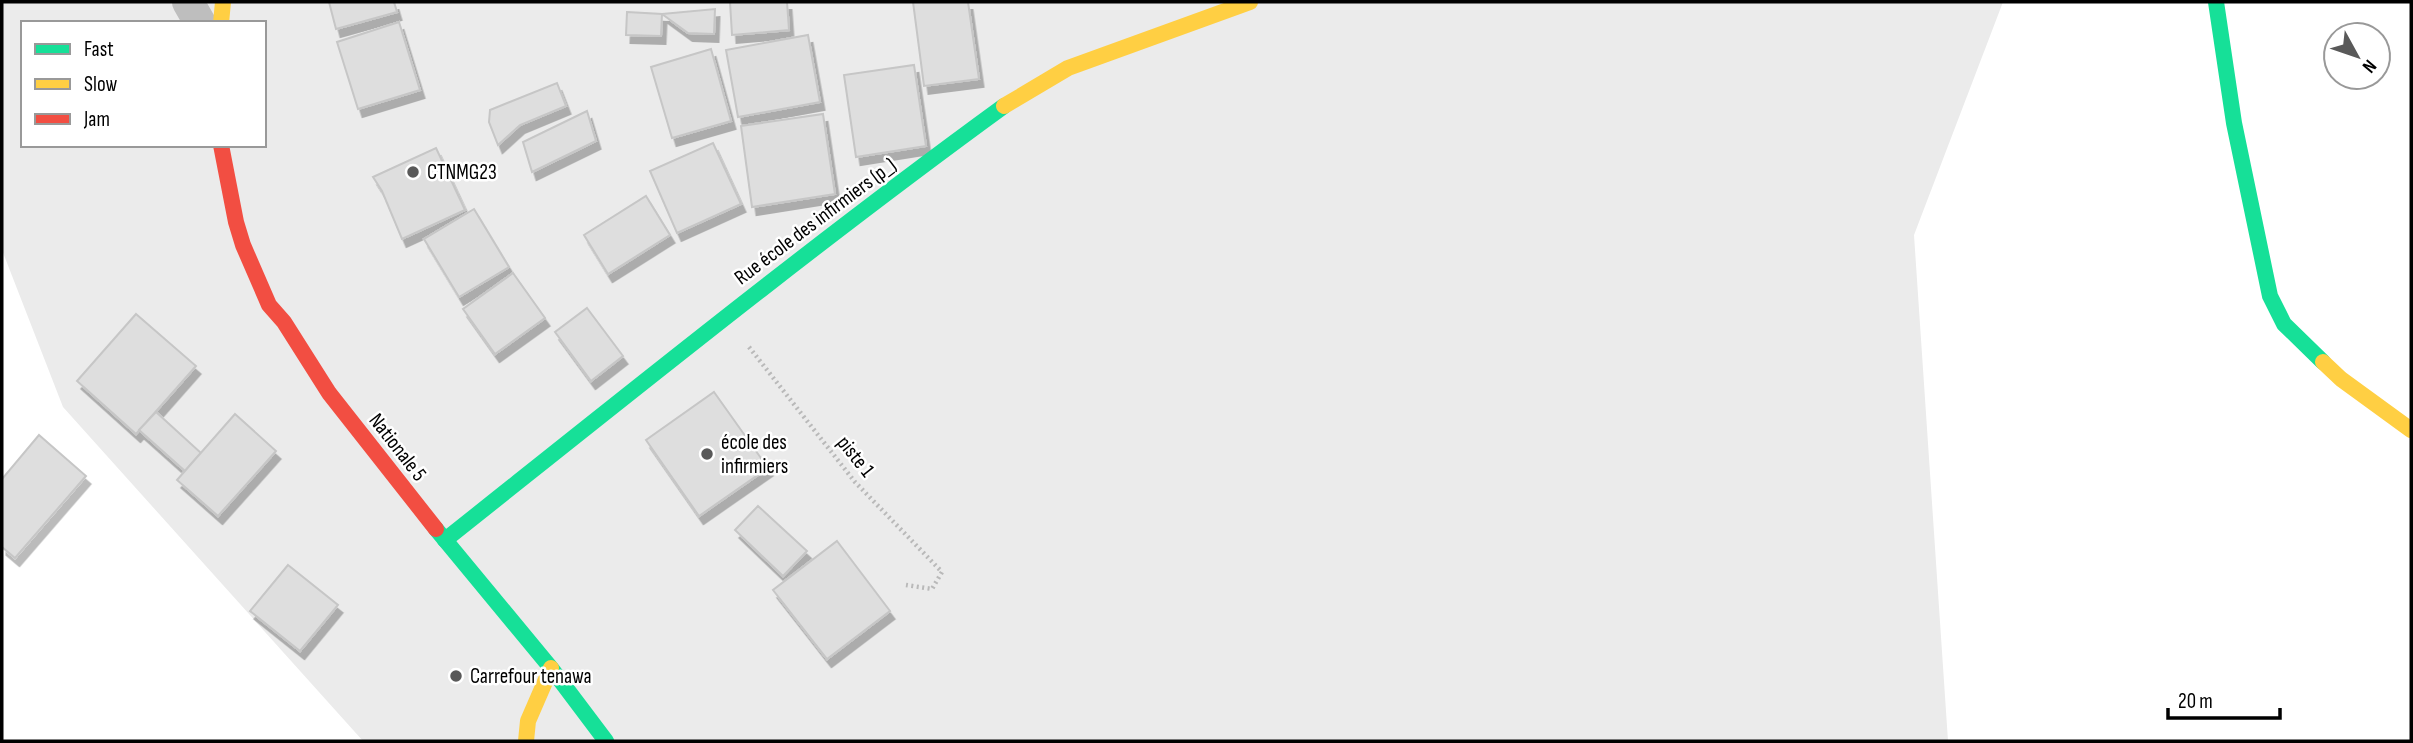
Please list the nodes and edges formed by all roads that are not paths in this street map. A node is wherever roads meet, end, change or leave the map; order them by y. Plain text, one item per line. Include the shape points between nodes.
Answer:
1 (188, 2) edge
2 (223, 2) edge
3 (1250, 2) edge
4 (2216, 2) edge
5 (199, 21) edge
6 (220, 21) edge
7 (221, 147) edge
8 (2411, 430) edge
9 (445, 540) junction
10 (551, 668) junction
11 (526, 741) edge
12 (606, 741) edge

1 - 5 street
2 - 6 main road
3 - 9 main road, Rue école des infirmiers (p_) via 1068,68 1012,100 725,316
4 - 8 main road via 2234,123 2270,296 2284,324 2341,379
7 - 9 main road, Nationale 5 via 236,222 269,305 329,393
9 - 10 main road, Nationale 5
10 - 11 main road via 528,720
10 - 12 main road, Nationale 5

